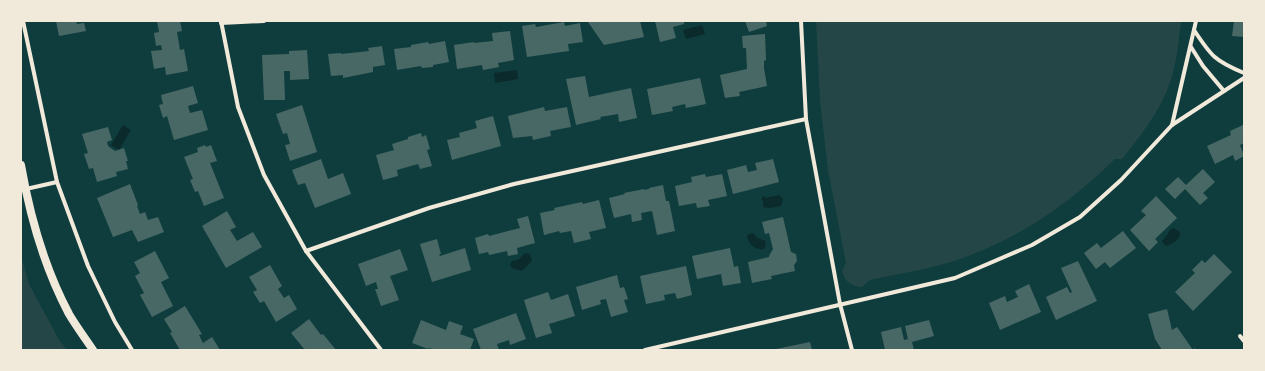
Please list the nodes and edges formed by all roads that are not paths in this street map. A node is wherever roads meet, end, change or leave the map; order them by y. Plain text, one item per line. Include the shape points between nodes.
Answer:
1 (23, 21) edge
2 (264, 21) edge
3 (801, 21) edge
4 (1196, 21) edge
5 (221, 22) edge
6 (1194, 30) junction
7 (1190, 47) junction
8 (1244, 73) edge
9 (1244, 78) edge
10 (1224, 91) junction
11 (806, 119) junction
12 (1172, 125) junction
13 (21, 165) edge
14 (57, 182) junction
15 (25, 189) junction
16 (306, 251) junction
17 (840, 304) junction
18 (1240, 336) dead end
19 (1244, 341) edge
20 (93, 350) edge
21 (132, 350) edge
22 (381, 350) edge
23 (645, 350) edge
24 (852, 350) edge

1 - 14 street
2 - 5 street
3 - 11 street
4 - 6 street
5 - 16 street via 238,107 264,175
6 - 7 street
6 - 8 street via 1216,59
7 - 10 street
7 - 12 street
9 - 10 street
10 - 12 street
11 - 16 street via 514,184 429,208
11 - 17 street
12 - 17 street via 1121,180 1080,217 1032,245 955,278
13 - 15 main road
14 - 15 street
14 - 21 street via 88,266 115,322
15 - 20 main road via 47,267 70,314
16 - 22 street
17 - 23 street
17 - 24 street
18 - 19 street

